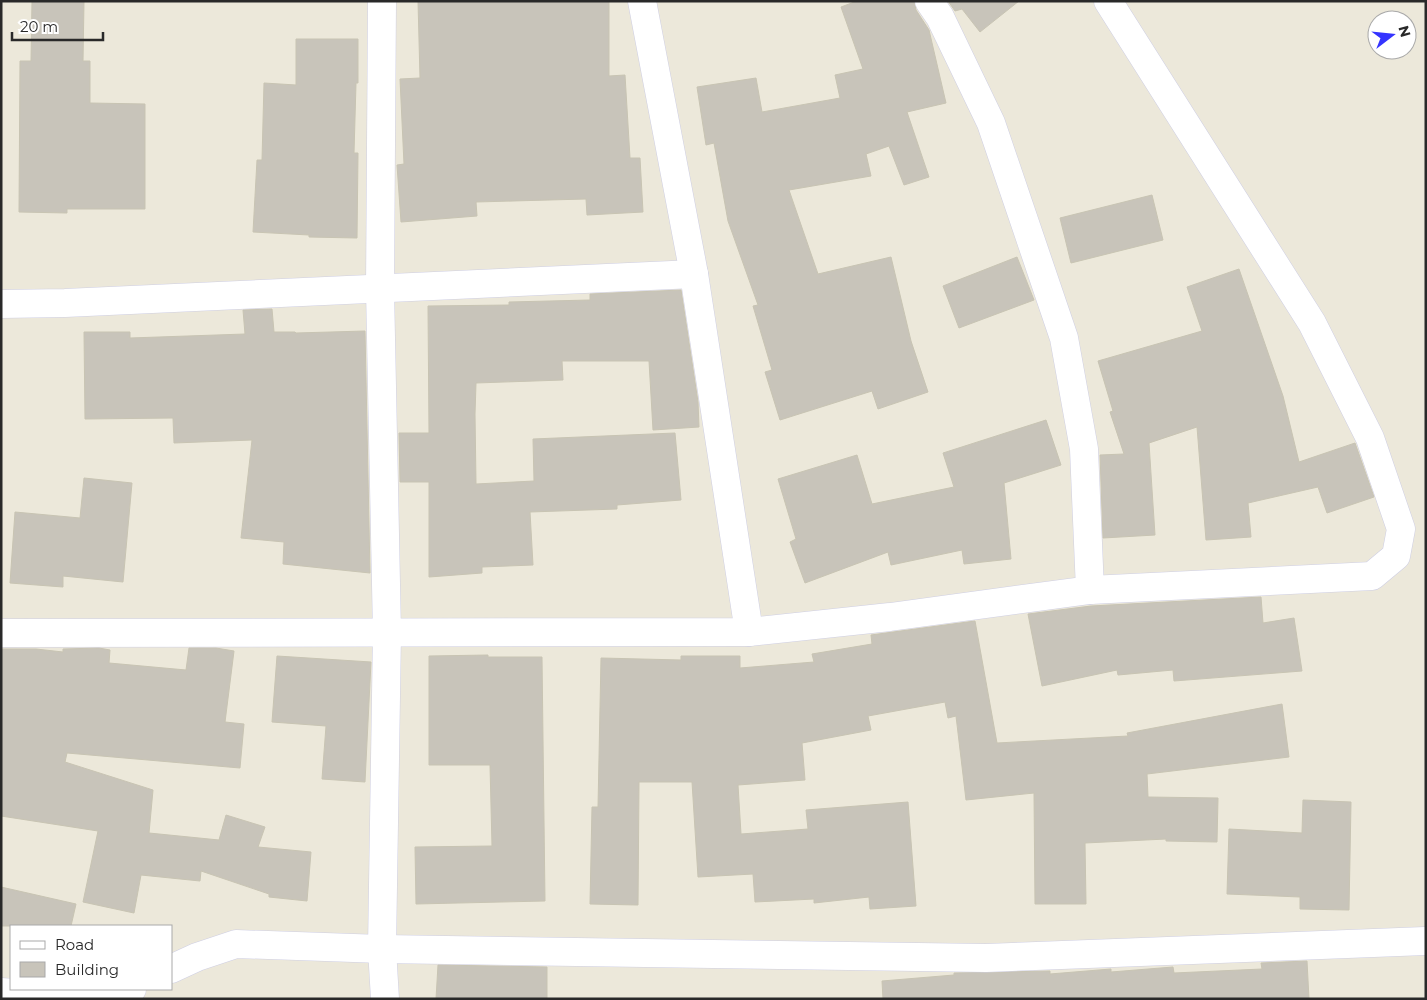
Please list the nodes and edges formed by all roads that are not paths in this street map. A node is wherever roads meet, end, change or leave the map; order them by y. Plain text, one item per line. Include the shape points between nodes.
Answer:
1 (382, 1) edge
2 (642, 1) edge
3 (928, 1) edge
4 (1108, 1) edge
5 (694, 274) junction
6 (380, 289) junction
7 (1, 304) edge
8 (1090, 590) junction
9 (749, 632) junction
10 (1, 633) edge
11 (387, 633) junction
12 (1425, 941) edge
13 (382, 949) junction
14 (172, 969) edge
15 (128, 990) edge
16 (1, 992) edge
17 (95, 999) edge
18 (385, 999) edge

1 - 6 street
2 - 5 street
3 - 8 street via 940,17 991,123 1064,338 1084,449
4 - 8 street via 1312,323 1370,438 1401,530 1396,556 1372,576
5 - 6 street
5 - 9 street
6 - 7 street
6 - 11 street
8 - 9 street
9 - 11 street
10 - 11 street
11 - 13 street
12 - 13 street via 986,958
13 - 14 street via 236,944
13 - 18 street
15 - 17 street
16 - 17 street

